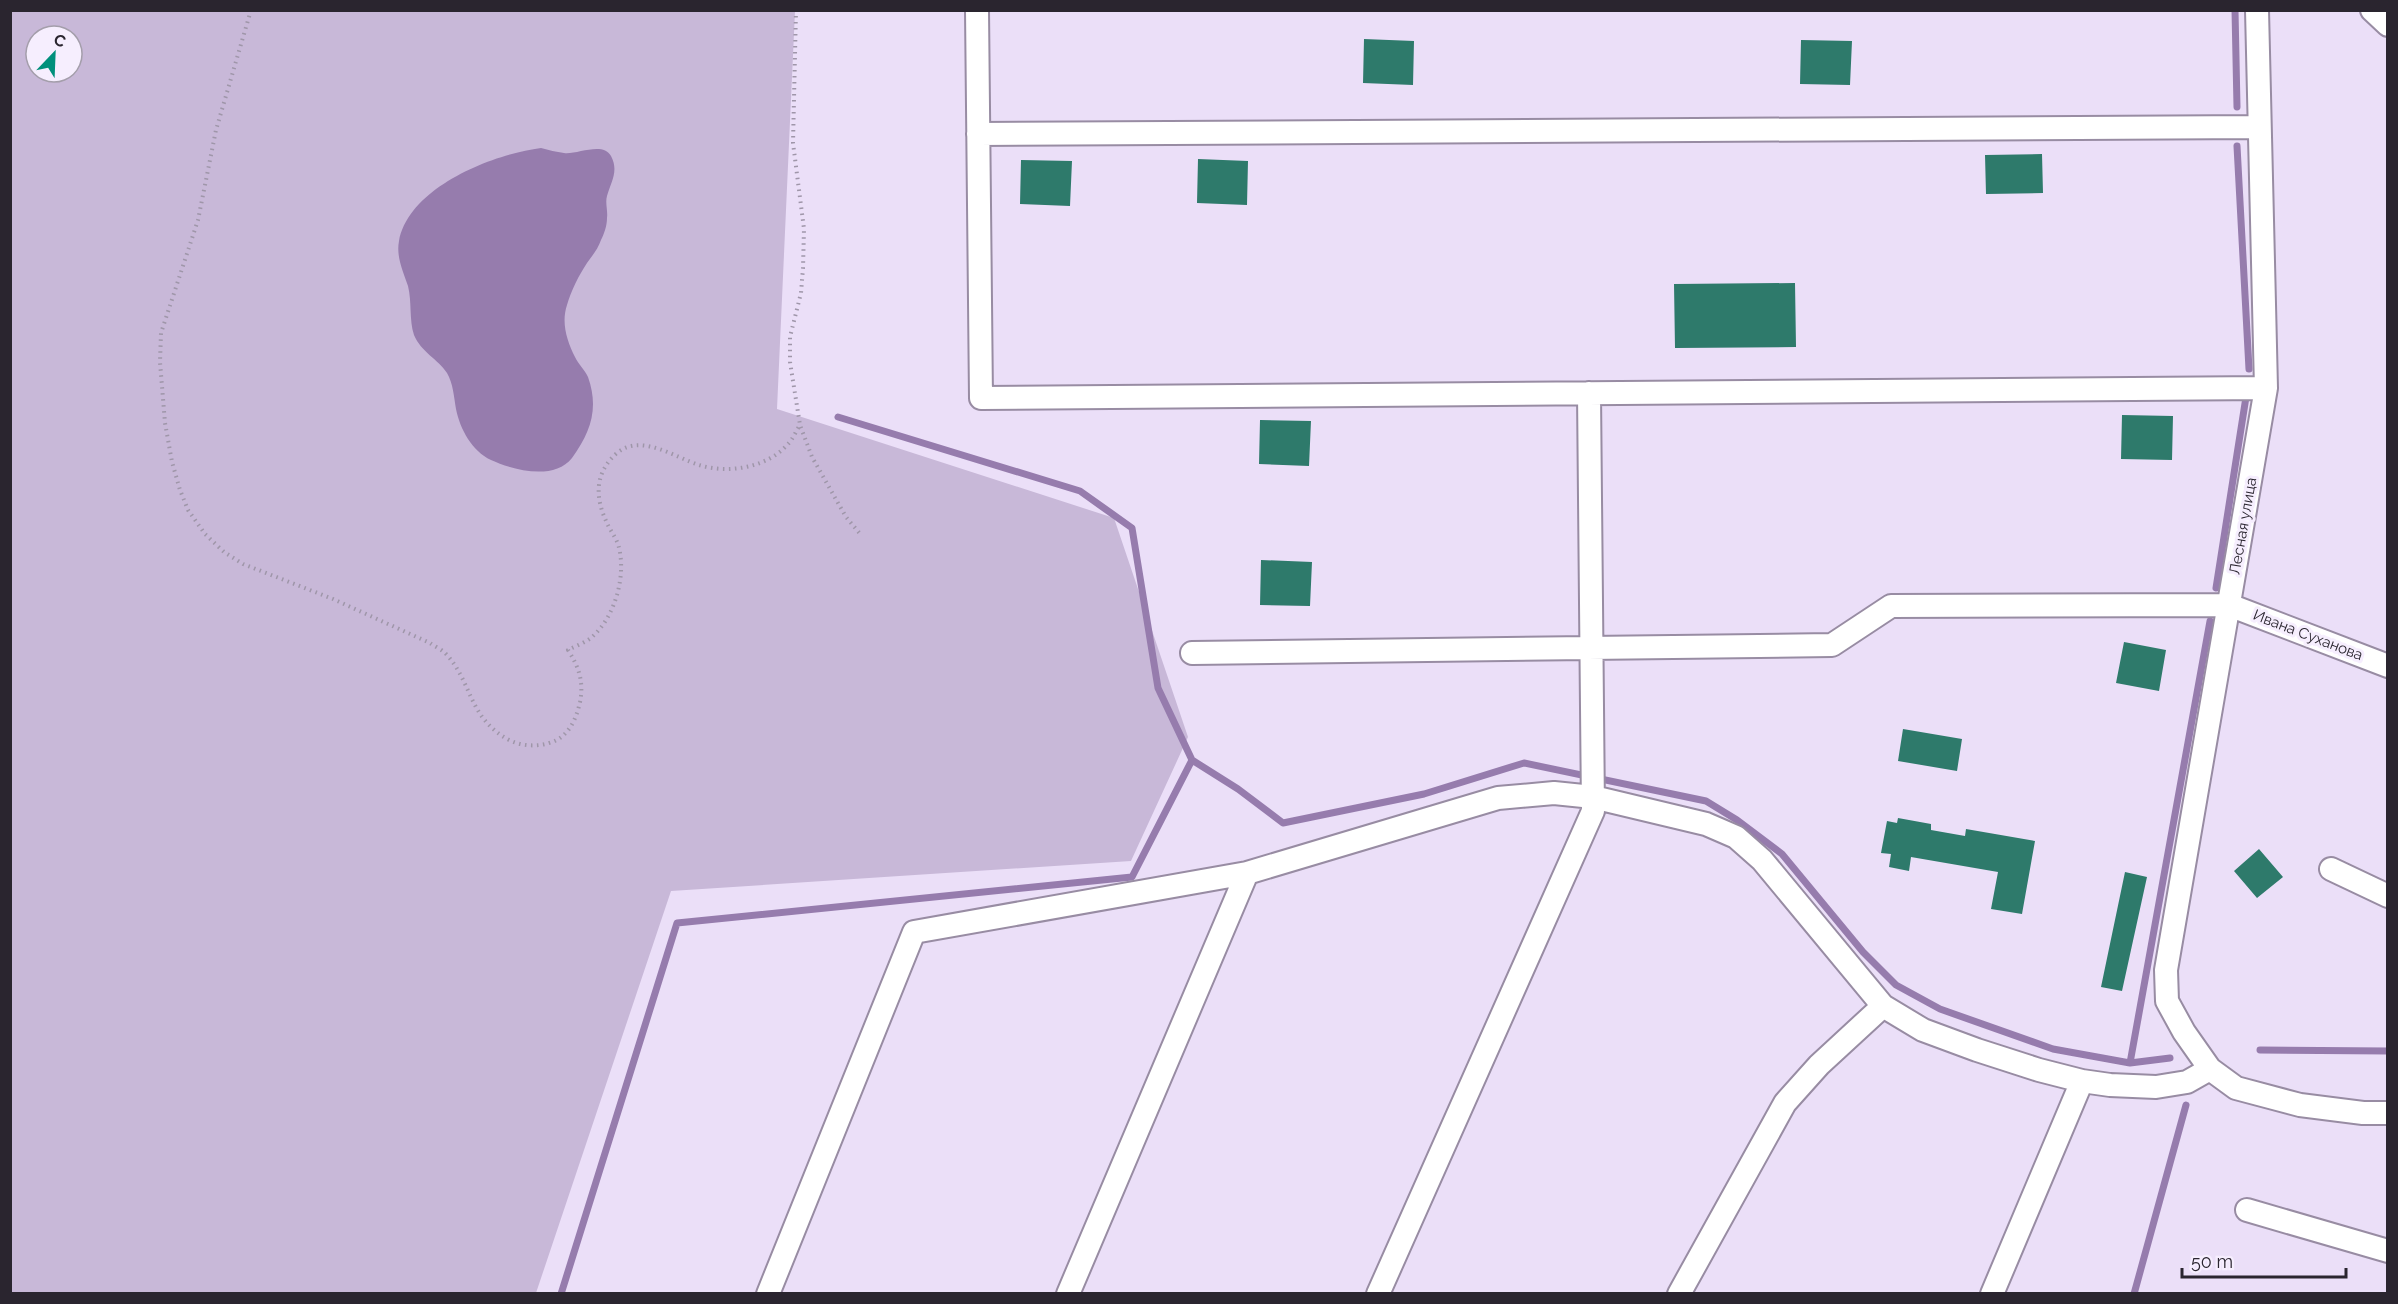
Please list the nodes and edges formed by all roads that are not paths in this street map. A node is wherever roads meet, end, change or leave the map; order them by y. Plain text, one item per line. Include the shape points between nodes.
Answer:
1 (977, 10) edge
2 (2258, 10) edge
3 (2372, 10) edge
4 (2388, 25) edge
5 (2259, 127) junction
6 (978, 134) junction
7 (2266, 388) junction
8 (1589, 393) junction
9 (2229, 605) junction
10 (1592, 649) junction
11 (1192, 653) dead end
12 (2388, 666) edge
13 (1593, 797) junction
14 (2331, 869) dead end
15 (1247, 873) junction
16 (2388, 896) edge
17 (1883, 1006) junction
18 (2210, 1069) junction
19 (2082, 1081) junction
20 (2388, 1113) edge
21 (2247, 1210) dead end
22 (2388, 1251) edge
23 (768, 1293) edge
24 (1068, 1293) edge
25 (1378, 1293) edge
26 (1679, 1293) edge
27 (1992, 1293) edge

1 - 6 street
2 - 5 street, Лесная улица
3 - 4 street
5 - 6 street
5 - 7 street, Лесная улица
6 - 8 street via 981,398
7 - 8 street
7 - 9 street, Лесная улица
8 - 10 street
9 - 10 street via 1891,606 1832,645
9 - 12 street, Ивана Суханова
9 - 18 street, Лесная улица via 2166,970 2168,1001
10 - 11 street
10 - 13 street
13 - 15 street via 1554,793 1498,798
13 - 17 street via 1706,824 1736,837 1762,860
13 - 25 street via 1593,811
14 - 16 street
15 - 23 street via 914,932
15 - 24 street
17 - 19 street via 1923,1030
17 - 26 street via 1785,1103
18 - 19 street via 2187,1082 2156,1087
18 - 20 street, Лесная улица via 2236,1088 2300,1105
19 - 27 street
21 - 22 street

